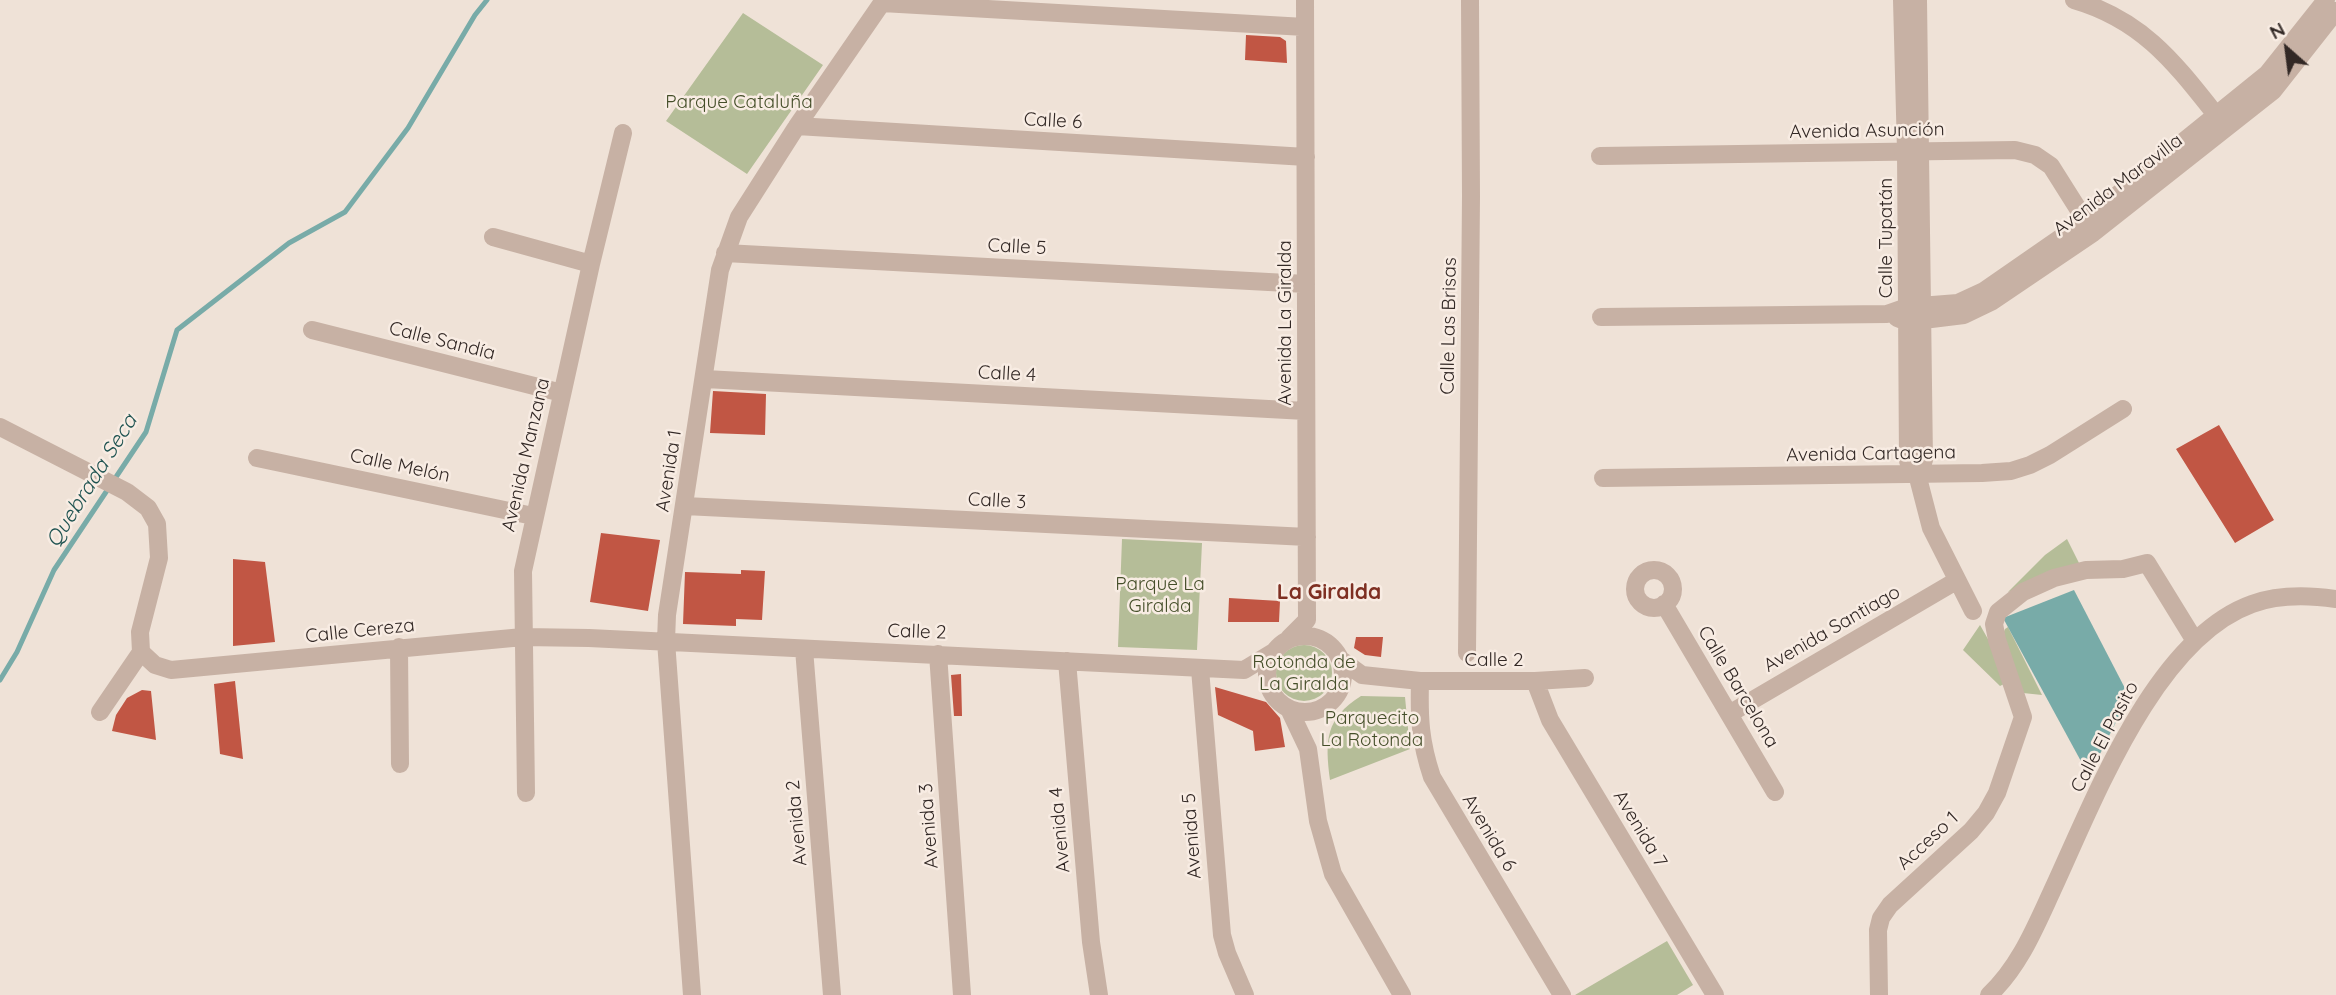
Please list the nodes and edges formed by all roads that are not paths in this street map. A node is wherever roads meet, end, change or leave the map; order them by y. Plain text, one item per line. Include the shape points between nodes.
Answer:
1 (1305, 0) edge
2 (1470, 0) edge
3 (1902, 0) edge
4 (1918, 0) edge
5 (2074, 0) edge
6 (2326, 0) edge
7 (883, 2) edge
8 (2336, 11) edge
9 (1305, 27) junction
10 (2221, 122) junction
11 (797, 126) junction
12 (623, 133) dead end
13 (1913, 151) junction
14 (1600, 156) dead end
15 (1306, 157) junction
16 (2089, 227) junction
17 (494, 237) dead end
18 (725, 253) junction
19 (591, 264) junction
20 (1306, 284) junction
21 (1915, 314) junction
22 (1601, 317) dead end
23 (312, 330) dead end
24 (705, 379) junction
25 (562, 393) junction
26 (2123, 409) dead end
27 (1306, 411) junction
28 (0, 427) edge
29 (257, 458) dead end
30 (1917, 474) junction
31 (1603, 478) dead end
32 (685, 506) junction
33 (533, 516) junction
34 (1307, 537) junction
35 (1956, 581) junction
36 (2336, 599) edge
37 (1664, 604) dead end
38 (1973, 611) dead end
39 (1307, 620) junction
40 (523, 637) junction
41 (589, 638) joint
42 (1289, 638) junction
43 (1322, 640) junction
44 (666, 641) junction
45 (2195, 641) junction
46 (399, 647) junction
47 (804, 649) junction
48 (141, 652) junction
49 (1272, 653) junction
50 (1467, 653) dead end
51 (938, 654) junction
52 (1340, 659) junction
53 (1067, 661) junction
54 (1200, 669) junction
55 (1244, 670) junction
56 (1362, 675) junction
57 (1585, 678) dead end
58 (1420, 681) junction
59 (1535, 681) junction
60 (1340, 690) junction
61 (1274, 694) junction
62 (1289, 709) junction
63 (1321, 709) junction
64 (100, 712) dead end
65 (1729, 714) junction
66 (1308, 749) junction
67 (400, 764) dead end
68 (1775, 792) dead end
69 (526, 793) dead end
70 (692, 995) edge
71 (832, 995) edge
72 (962, 995) edge
73 (1099, 995) edge
74 (1245, 995) edge
75 (1402, 995) edge
76 (1562, 995) edge
77 (1714, 995) edge
78 (1879, 995) edge
79 (1989, 995) edge

1 - 9 street, Avenida La Giralda
2 - 50 street, Calle Las Brisas
3 - 13 street, Calle Tupatán
4 - 13 street, Calle Tupatán
5 - 10 street via 2145,34
6 - 10 street, Avenida Maravilla via 2267,74
7 - 9 street
7 - 11 street, Avenida 1
8 - 10 street, Avenida Maravilla via 2273,91
9 - 15 street, Avenida La Giralda
10 - 16 street, Avenida Maravilla
11 - 15 street, Calle 6
11 - 18 street, Avenida 1 via 739,217
12 - 19 street, Avenida Manzana
13 - 14 street, Avenida Asunción
13 - 16 street, Avenida Asunción via 2015,150 2035,155 2051,166
13 - 21 street, Calle Tupatán
15 - 20 street, Avenida La Giralda
16 - 21 street, Avenida Maravilla via 1984,291
17 - 19 street
18 - 20 street, Calle 5
18 - 24 street, Avenida 1
19 - 25 street, Avenida Manzana
20 - 27 street, Avenida La Giralda
21 - 22 street, Avenida Maravilla
21 - 30 street, Calle Tupatán via 1908,461
23 - 25 street, Calle Sandía
24 - 27 street, Calle 4
24 - 32 street, Avenida 1
25 - 33 street, Avenida Manzana
26 - 30 street, Avenida Cartagena via 2050,456 2011,471
27 - 34 street, Avenida La Giralda
28 - 48 street via 127,492 153,515 159,558 141,632
29 - 33 street, Calle Melón
30 - 31 street, Avenida Cartagena
30 - 35 street, Calle Tupatán via 1931,528
32 - 34 street, Calle 3
32 - 44 street, Avenida 1
33 - 40 street, Avenida Manzana via 523,571
34 - 39 street, Avenida La Giralda
35 - 38 street, Calle Tupatán
35 - 65 street, Avenida Santiago
36 - 45 street, Calle El Pasito via 2296,595 2251,604
37 - 65 street, Calle Barcelona
39 - 42 street
39 - 43 street
40 - 41 street, Calle Cereza
40 - 46 street, Calle Cereza
40 - 69 street, Avenida Manzana
41 - 44 street, Calle 2
42 - 43 street via 1310,635
42 - 49 street
43 - 52 street
44 - 47 street, Calle 2
44 - 70 street, Avenida 1
45 - 78 street, Acceso 1 via 2147,563 2053,578 2023,592 1998,612 1994,624 1997,640 2023,716 1986,813 1881,918
45 - 79 street, Calle El Pasito via 2158,681 2101,787 2028,942
46 - 48 street, Calle Cereza via 171,670 155,666
46 - 67 street
47 - 51 street, Calle 2
47 - 71 street, Avenida 2
48 - 64 street
49 - 55 street
49 - 61 street via 1268,675
51 - 53 street, Calle 2
51 - 72 street, Avenida 3
52 - 56 street
52 - 60 street
53 - 54 street, Calle 2
53 - 73 street, Avenida 4
54 - 55 street, Calle 2
54 - 74 street, Avenida 5 via 1222,935
55 - 61 street
56 - 58 street, Calle 2
56 - 60 street
57 - 59 street, Calle 2
58 - 59 street, Calle 2
58 - 76 street, Avenida 6 via 1419,722 1432,777
59 - 77 street, Avenida 7 via 1550,720
60 - 63 street
61 - 62 street
62 - 63 street via 1298,713
62 - 66 street
63 - 66 street
65 - 68 street, Calle Barcelona
66 - 75 street via 1318,821 1334,874

